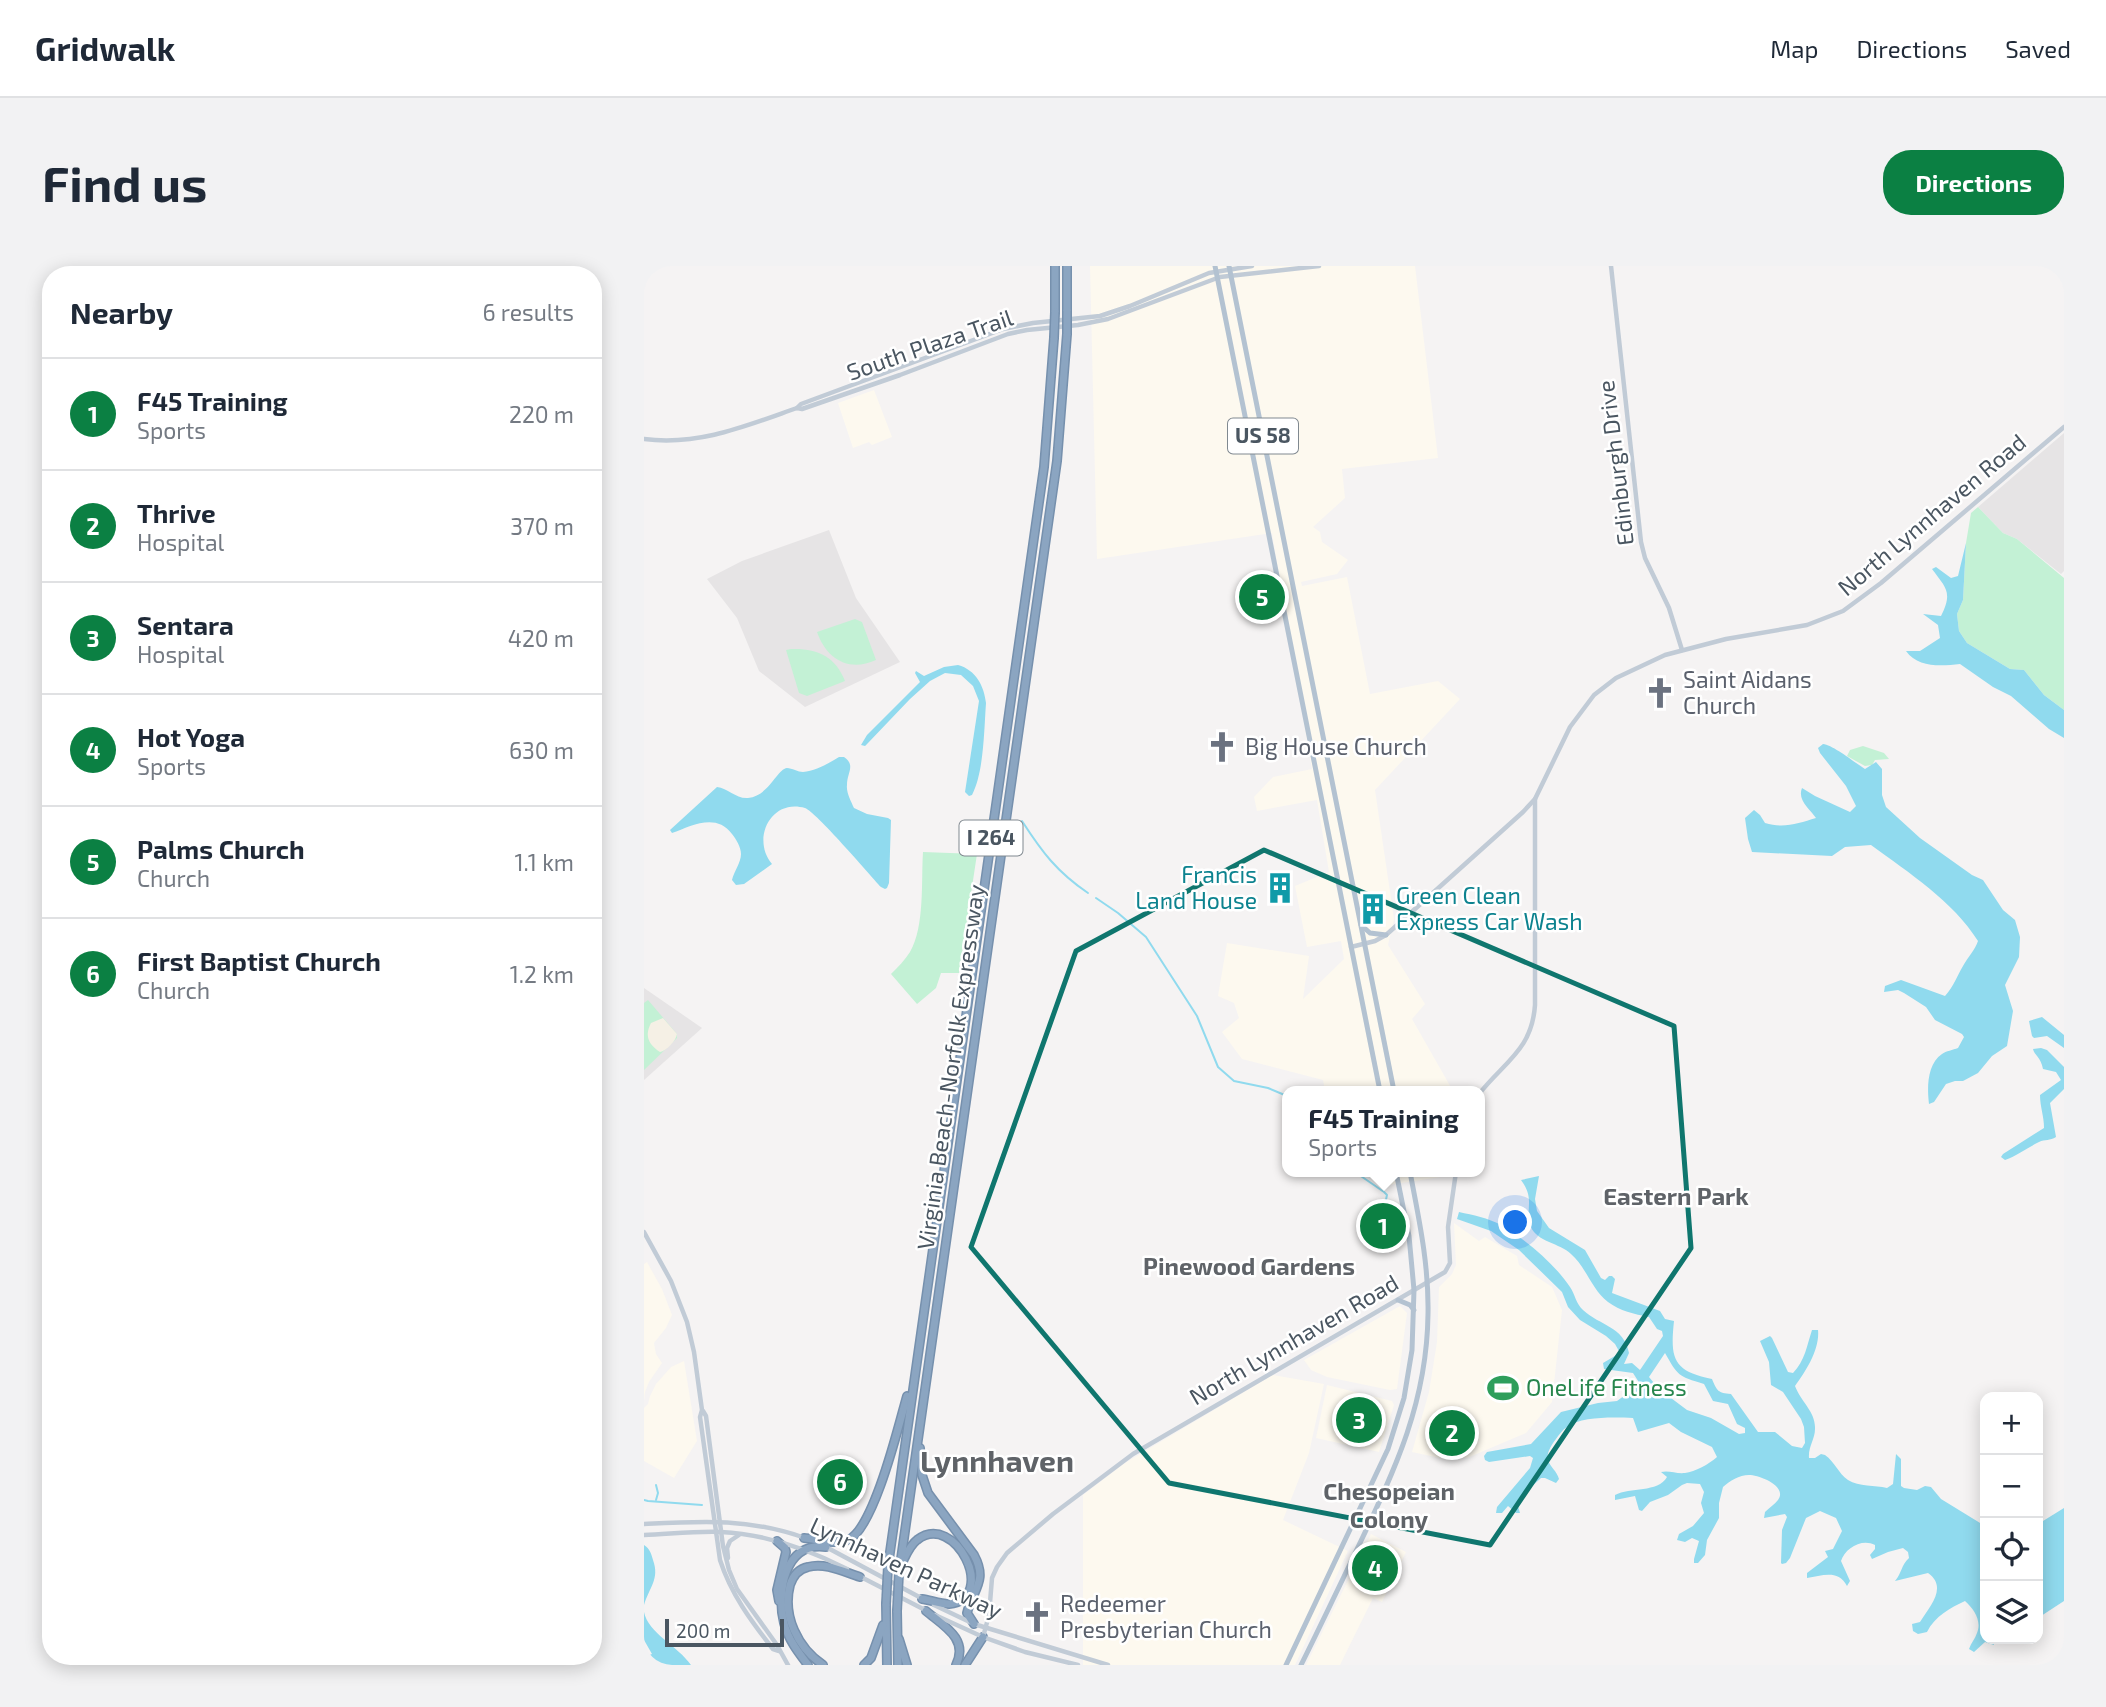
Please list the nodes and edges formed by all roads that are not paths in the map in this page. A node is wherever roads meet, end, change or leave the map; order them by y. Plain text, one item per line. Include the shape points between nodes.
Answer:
1 (1055, 266) edge
2 (1067, 266) edge
3 (1252, 266) edge
4 (1319, 266) edge
5 (1611, 266) edge
6 (1230, 270) edge
7 (1216, 272) edge
8 (797, 408) junction
9 (2064, 427) edge
10 (644, 439) edge
11 (1682, 650) junction
12 (1535, 799) junction
13 (1360, 924) junction
14 (1386, 935) junction
15 (1365, 944) junction
16 (1351, 947) junction
17 (1379, 1086) edge
18 (1393, 1086) edge
19 (1485, 1088) edge
20 (1397, 1177) edge
21 (1411, 1177) edge
22 (1455, 1177) edge
23 (644, 1232) edge
24 (1428, 1283) junction
25 (1414, 1290) junction
26 (1398, 1300) junction
27 (1414, 1310) junction
28 (913, 1378) junction
29 (702, 1410) junction
30 (919, 1429) junction
31 (714, 1521) junction
32 (720, 1521) junction
33 (644, 1524) edge
34 (715, 1532) junction
35 (722, 1532) junction
36 (645, 1534) edge
37 (740, 1534) junction
38 (804, 1538) junction
39 (777, 1541) junction
40 (826, 1547) junction
41 (803, 1549) junction
42 (900, 1569) junction
43 (729, 1570) junction
44 (860, 1577) junction
45 (922, 1598) junction
46 (781, 1607) junction
47 (926, 1611) junction
48 (886, 1618) junction
49 (974, 1624) junction
50 (985, 1628) junction
51 (897, 1633) junction
52 (983, 1637) junction
53 (779, 1651) junction
54 (789, 1665) edge
55 (808, 1665) edge
56 (823, 1665) edge
57 (864, 1665) edge
58 (887, 1665) edge
59 (898, 1665) edge
60 (907, 1665) edge
61 (956, 1665) edge
62 (965, 1665) edge
63 (1078, 1665) edge
64 (1108, 1665) edge
65 (1286, 1665) edge
66 (1301, 1665) edge

1 - 28 highway, Virginia Beach-Norfolk Expressway / I 264, bridge via 1044,467
2 - 30 highway, Virginia Beach-Norfolk Expressway / I 264, bridge via 1057,461
3 - 6 street
4 - 6 street
5 - 11 street, Edinburgh Drive via 1641,542
6 - 7 street
6 - 13 main road, US 58
7 - 8 street, South Plaza Trail via 1100,316 1003,330
7 - 8 street, South Plaza Trail via 1129,313 1008,334
7 - 16 main road, US 58
8 - 10 street, South Plaza Trail via 704,438
9 - 11 street, North Lynnhaven Road via 1843,611 1799,627
11 - 12 street, North Lynnhaven Road via 1630,670 1594,695 1570,727
12 - 14 street
12 - 19 street, North Lynnhaven Road via 1532,1027 1521,1049
13 - 14 main road via 1370,933
13 - 15 main road, US 58
14 - 15 street
15 - 16 street
15 - 18 main road, US 58
16 - 17 main road, US 58
20 - 25 main road
21 - 24 main road
22 - 24 street, North Lynnhaven Road via 1448,1227 1450,1266
23 - 29 street via 687,1322
24 - 25 street, North Lynnhaven Road
24 - 66 main road via 1426,1354 1407,1439
25 - 26 street, North Lynnhaven Road
25 - 27 main road
26 - 27 main road
26 - 50 street, North Lynnhaven Road via 1133,1454 1076,1496 1007,1553 997,1567
27 - 65 main road via 1406,1387 1388,1450
28 - 38 highway via 884,1472 859,1531 842,1541
28 - 48 highway, Virginia Beach-Norfolk Expressway / I 264, bridge via 888,1566
29 - 31 street
29 - 32 street
30 - 42 highway, Virginia Beach-Norfolk Expressway / I 264
30 - 49 highway via 924,1484 979,1565 979,1586 967,1613
31 - 32 street, Lynnhaven Parkway
31 - 33 street, Lynnhaven Parkway
31 - 34 street
32 - 35 street
32 - 38 street, Lynnhaven Parkway via 760,1525
34 - 35 street, Lynnhaven Parkway
34 - 36 street, Lynnhaven Parkway
34 - 53 street via 734,1595
35 - 37 street, Lynnhaven Parkway
35 - 43 street
37 - 39 street, Lynnhaven Parkway
37 - 43 street via 727,1548
38 - 40 street, Lynnhaven Parkway
39 - 41 street, Lynnhaven Parkway
39 - 46 highway via 786,1552 777,1590
40 - 41 highway
40 - 45 street, Lynnhaven Parkway
41 - 44 street, Lynnhaven Parkway
41 - 46 highway via 788,1567
42 - 45 highway via 915,1541 924,1535 951,1540 967,1560 971,1588 960,1600 945,1604
42 - 51 highway, Virginia Beach-Norfolk Expressway / I 264, bridge
43 - 53 street
44 - 47 street, Lynnhaven Parkway
44 - 56 highway via 815,1565 802,1569 792,1580 790,1621 803,1646
45 - 49 street, Lynnhaven Parkway
46 - 55 highway via 787,1633
47 - 52 street, Lynnhaven Parkway
47 - 61 highway via 958,1640 961,1653
48 - 57 highway via 872,1658
48 - 58 highway, Virginia Beach-Norfolk Expressway / I 264
49 - 50 street, Lynnhaven Parkway
50 - 52 street, North Lynnhaven Road
50 - 64 street, Lynnhaven Parkway
51 - 59 highway, Virginia Beach-Norfolk Expressway / I 264
51 - 60 highway
52 - 62 highway
52 - 63 street, Lynnhaven Parkway
53 - 54 street

